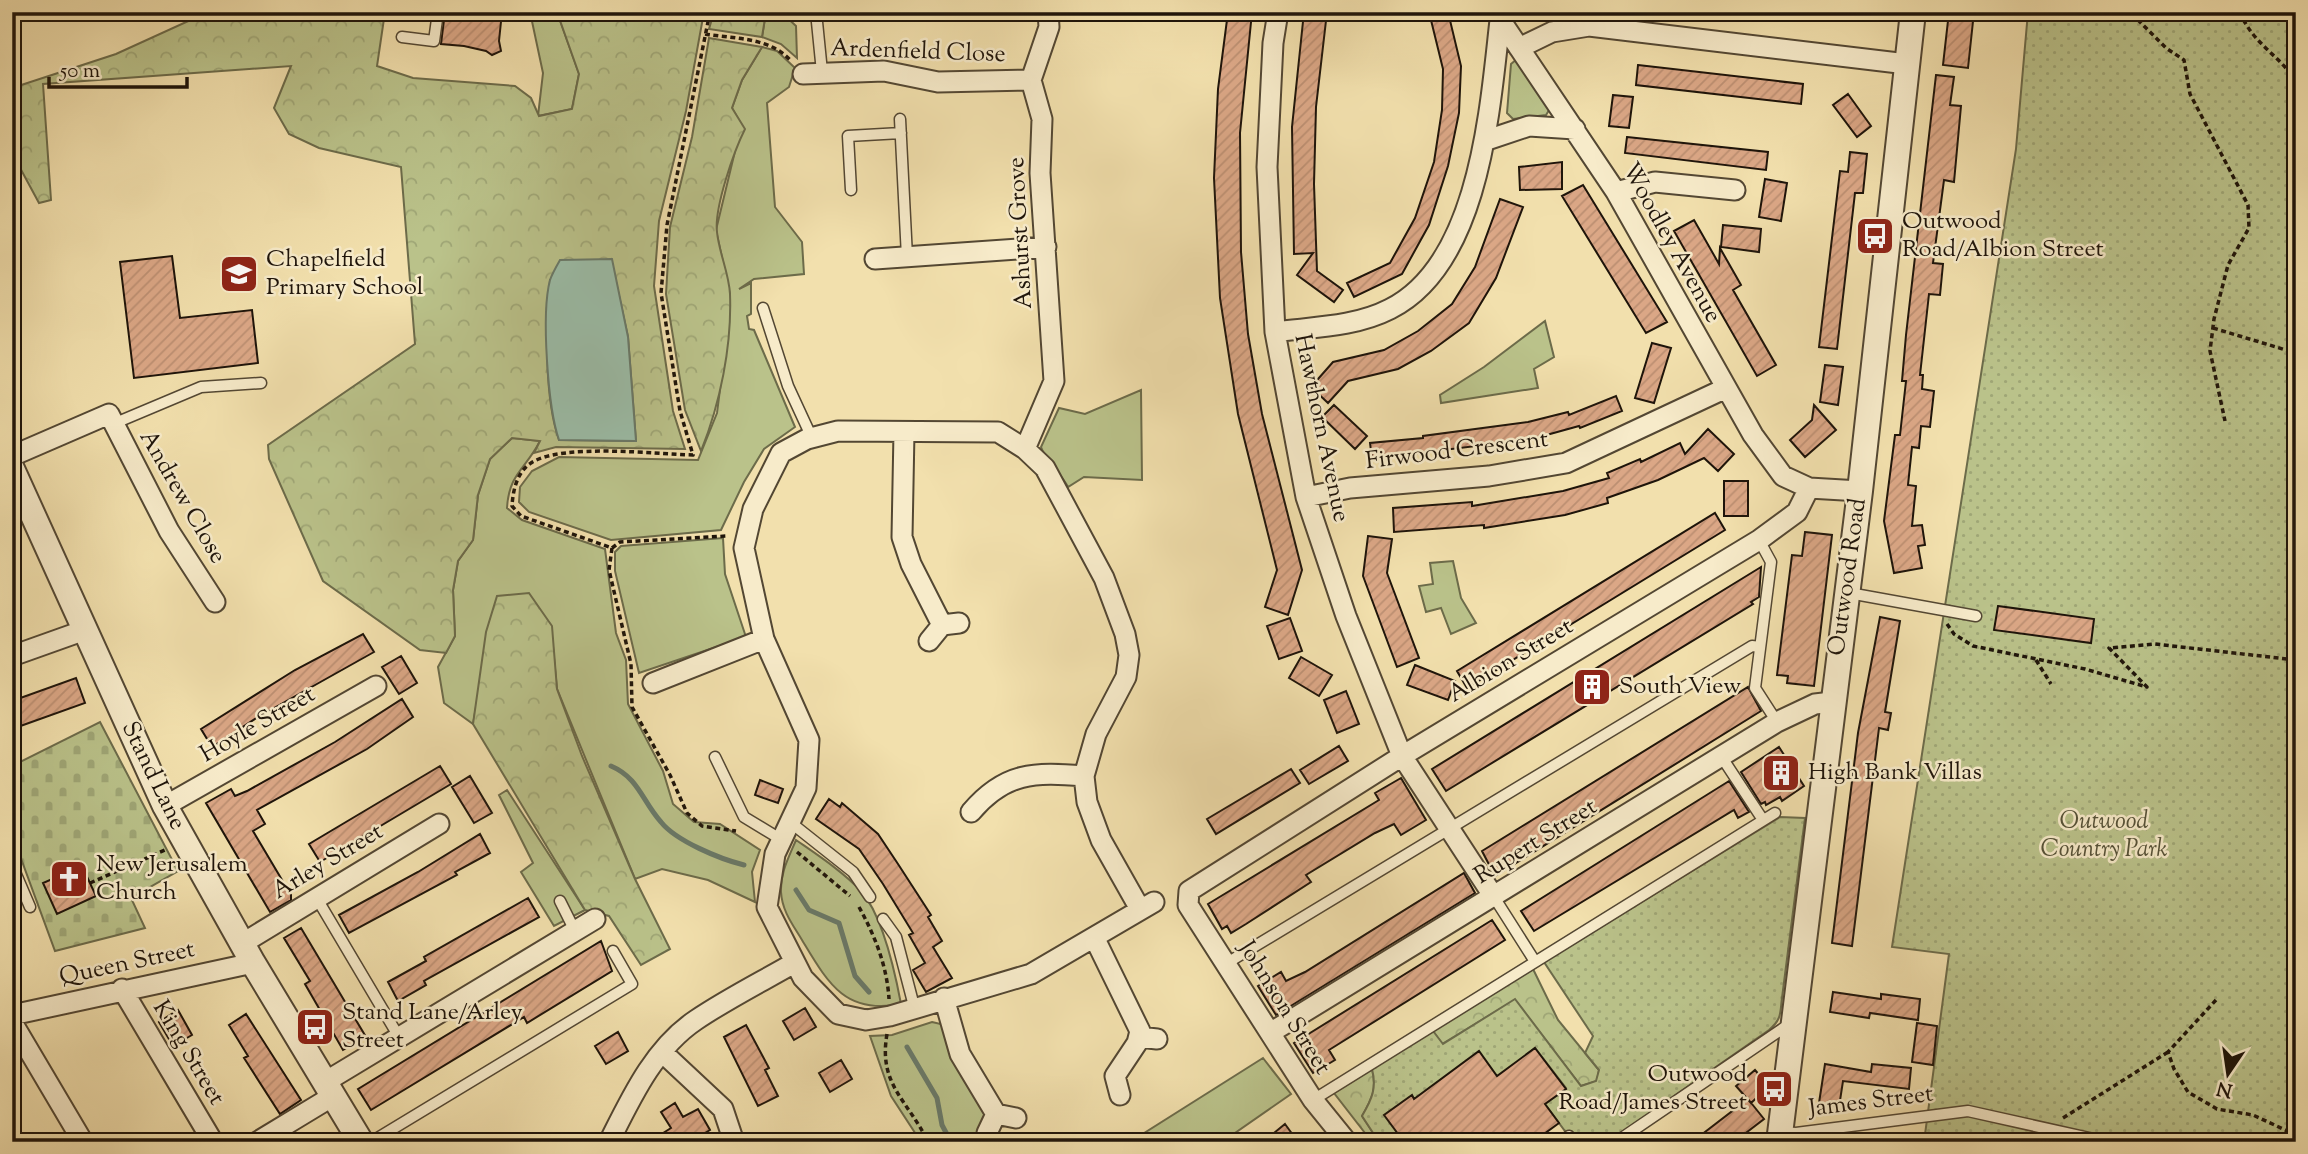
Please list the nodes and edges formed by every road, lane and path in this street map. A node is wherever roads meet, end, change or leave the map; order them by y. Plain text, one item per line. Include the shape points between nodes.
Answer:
1 (438, 12) edge
2 (710, 12) edge
3 (816, 12) edge
4 (1048, 12) edge
5 (1278, 12) edge
6 (1913, 12) edge
7 (2136, 12) edge
8 (2241, 12) edge
9 (1497, 16) edge
10 (705, 34) junction
11 (402, 37) dead end
12 (1519, 48) junction
13 (1907, 64) junction
14 (812, 73) junction
15 (1031, 80) junction
16 (2296, 81) edge
17 (900, 119) dead end
18 (1574, 129) junction
19 (901, 133) junction
20 (1486, 140) junction
21 (851, 190) dead end
22 (1735, 190) dead end
23 (1616, 192) junction
24 (1046, 247) junction
25 (908, 257) junction
26 (875, 259) dead end
27 (763, 308) dead end
28 (2213, 328) junction
29 (1275, 332) junction
30 (2296, 353) edge
31 (261, 383) dead end
32 (1724, 389) junction
33 (111, 419) junction
34 (2225, 421) dead end
35 (904, 432) junction
36 (811, 438) junction
37 (1025, 449) junction
38 (12, 456) edge
39 (12, 469) edge
40 (1810, 488) junction
41 (1860, 491) junction
42 (1306, 497) junction
43 (747, 534) junction
44 (1759, 540) junction
45 (612, 548) junction
46 (1845, 593) junction
47 (215, 602) dead end
48 (1949, 611) junction
49 (1976, 616) dead end
50 (85, 630) junction
51 (764, 639) junction
52 (929, 641) dead end
53 (1760, 647) junction
54 (12, 656) edge
55 (2036, 660) junction
56 (2296, 660) edge
57 (653, 683) dead end
58 (2051, 684) dead end
59 (376, 686) dead end
60 (1832, 702) junction
61 (1777, 722) junction
62 (1402, 755) junction
63 (1721, 756) junction
64 (715, 757) dead end
65 (1084, 776) junction
66 (975, 800) dead end
67 (165, 807) junction
68 (1775, 813) dead end
69 (1763, 820) junction
70 (439, 824) dead end
71 (1448, 827) junction
72 (786, 831) junction
73 (744, 835) dead end
74 (184, 841) junction
75 (12, 865) edge
76 (90, 883) dead end
77 (316, 897) junction
78 (870, 897) dead end
79 (1186, 897) joint
80 (1494, 897) junction
81 (560, 901) dead end
82 (30, 907) dead end
83 (595, 919) dead end
84 (883, 919) dead end
85 (575, 931) junction
86 (1094, 937) junction
87 (613, 951) dead end
88 (248, 953) junction
89 (1534, 960) junction
90 (794, 963) junction
91 (1227, 963) junction
92 (122, 989) junction
93 (944, 998) junction
94 (2217, 1000) dead end
95 (915, 1010) junction
96 (12, 1015) edge
97 (890, 1016) junction
98 (1794, 1021) junction
99 (12, 1022) edge
100 (1270, 1033) junction
101 (399, 1037) junction
102 (662, 1052) junction
103 (2168, 1052) junction
104 (329, 1089) junction
105 (1120, 1095) dead end
106 (1313, 1100) junction
107 (996, 1114) junction
108 (1016, 1118) dead end
109 (2047, 1128) junction
110 (987, 1133) dead end
111 (2296, 1135) edge
112 (1779, 1137) edge
113 (83, 1142) edge
114 (213, 1142) edge
115 (257, 1142) edge
116 (361, 1142) edge
117 (371, 1142) edge
118 (609, 1142) edge
119 (733, 1142) edge
120 (928, 1142) edge
121 (1347, 1142) edge
122 (1616, 1142) edge
123 (2107, 1142) edge

1 - 11 lane via 434,41
2 - 10 path
3 - 14 lane
4 - 15 street via 1049,27
5 - 29 street, Hawthorn Avenue via 1267,167
6 - 13 street, Outwood Road
7 - 28 path via 2136,18 2184,60 2190,94 2248,205 2249,228 2228,265
8 - 16 path via 2247,31
9 - 12 street, Woodley Avenue
9 - 20 street
10 - 14 path via 777,47
10 - 45 path via 667,225 661,293 680,411 693,455 560,452 531,463 513,488 512,506 521,516
12 - 13 street via 1552,32 1589,26
12 - 18 street, Woodley Avenue
13 - 41 street, Outwood Road
14 - 15 street, Ardenfield Close via 884,71 939,82
15 - 24 street, Ashurst Grove via 1042,119 1040,173
17 - 19 lane
18 - 20 street via 1529,126
18 - 23 street, Woodley Avenue
19 - 21 lane via 848,136
19 - 25 lane
20 - 29 street via 1452,243 1438,269 1416,293 1365,320
22 - 23 street via 1654,182
23 - 32 street, Woodley Avenue
24 - 25 street
24 - 37 street, Ashurst Grove via 1054,382
25 - 26 street
27 - 36 lane via 788,386
28 - 30 path
28 - 34 path via 2210,351
29 - 42 street, Hawthorn Avenue
31 - 33 lane via 201,387
32 - 40 street, Woodley Avenue via 1783,476
32 - 42 street, Firwood Crescent via 1566,463
33 - 38 street
33 - 47 street, Andrew Close via 169,531
35 - 36 street via 838,431
35 - 37 street via 998,432
35 - 52 street via 902,537 911,564 951,624
36 - 43 street via 781,453 753,509
37 - 65 street via 1058,488 1104,578 1129,655 1126,677 1096,734
39 - 50 street, Stand Lane
40 - 41 street
40 - 44 street, Albion Street via 1797,512
41 - 46 street, Outwood Road
42 - 62 street, Hawthorn Avenue via 1346,616
43 - 45 path via 620,542
43 - 51 street via 744,548
44 - 53 lane via 1771,562
44 - 62 street, Albion Street
45 - 73 path via 609,570 631,664 632,708 687,813 702,826 734,829
46 - 48 lane
46 - 60 street, Outwood Road
48 - 49 lane
48 - 55 path via 1947,626 1964,641
50 - 54 street
50 - 67 street, Stand Lane
51 - 57 street
51 - 72 street via 808,740 806,788
53 - 61 lane via 1755,688
53 - 71 lane via 1752,646
55 - 56 path via 2147,687 2109,648 2155,644
55 - 58 path
59 - 67 street, Hoyle Street
60 - 61 street, Rupert Street via 1815,704
60 - 98 street, Outwood Road
61 - 63 street, Rupert Street
62 - 71 street, Hawthorn Avenue
62 - 79 street, Albion Street via 1195,886
63 - 69 lane
63 - 80 street, Rupert Street
64 - 72 lane via 744,817
65 - 66 street via 1020,776
65 - 86 street via 1097,830 1147,906
67 - 74 street, Stand Lane
68 - 69 lane
69 - 89 lane
70 - 77 street, Arley Street
71 - 80 street, Hawthorn Avenue
71 - 91 lane
72 - 78 lane via 853,872
72 - 90 street via 775,854 767,907
72 - 97 path via 856,900 874,935 887,979
74 - 76 path
74 - 88 street, Stand Lane
75 - 82 lane
77 - 88 street, Arley Street
77 - 101 lane
79 - 91 street, Johnson Street
80 - 89 lane
80 - 100 street, Rupert Street
81 - 85 lane
83 - 85 street
84 - 95 lane via 896,937
85 - 101 street
86 - 93 street via 1031,974
86 - 105 street via 1140,1031 1148,1038 1115,1076
87 - 117 lane via 632,984
88 - 92 street, Queen Street
88 - 104 street, Stand Lane
89 - 106 lane
90 - 97 street via 838,1014 866,1020
90 - 102 street via 694,1021
91 - 100 street, Johnson Street
92 - 96 street, Queen Street
92 - 114 street, King Street
93 - 95 street
93 - 107 street via 960,1054
94 - 103 path
95 - 97 street
97 - 120 path via 883,1056 891,1087
98 - 112 street, Outwood Road
98 - 122 lane
99 - 113 street
100 - 106 street, Johnson Street
101 - 104 street
102 - 118 street via 638,1085
102 - 119 street via 723,1109
103 - 109 path
103 - 111 path via 2188,1092 2217,1109 2253,1115
104 - 115 street
104 - 116 street, Stand Lane
106 - 121 street, Johnson Street
107 - 108 street
107 - 110 street
109 - 112 lane, James Street via 1968,1111
109 - 123 lane, James Street

